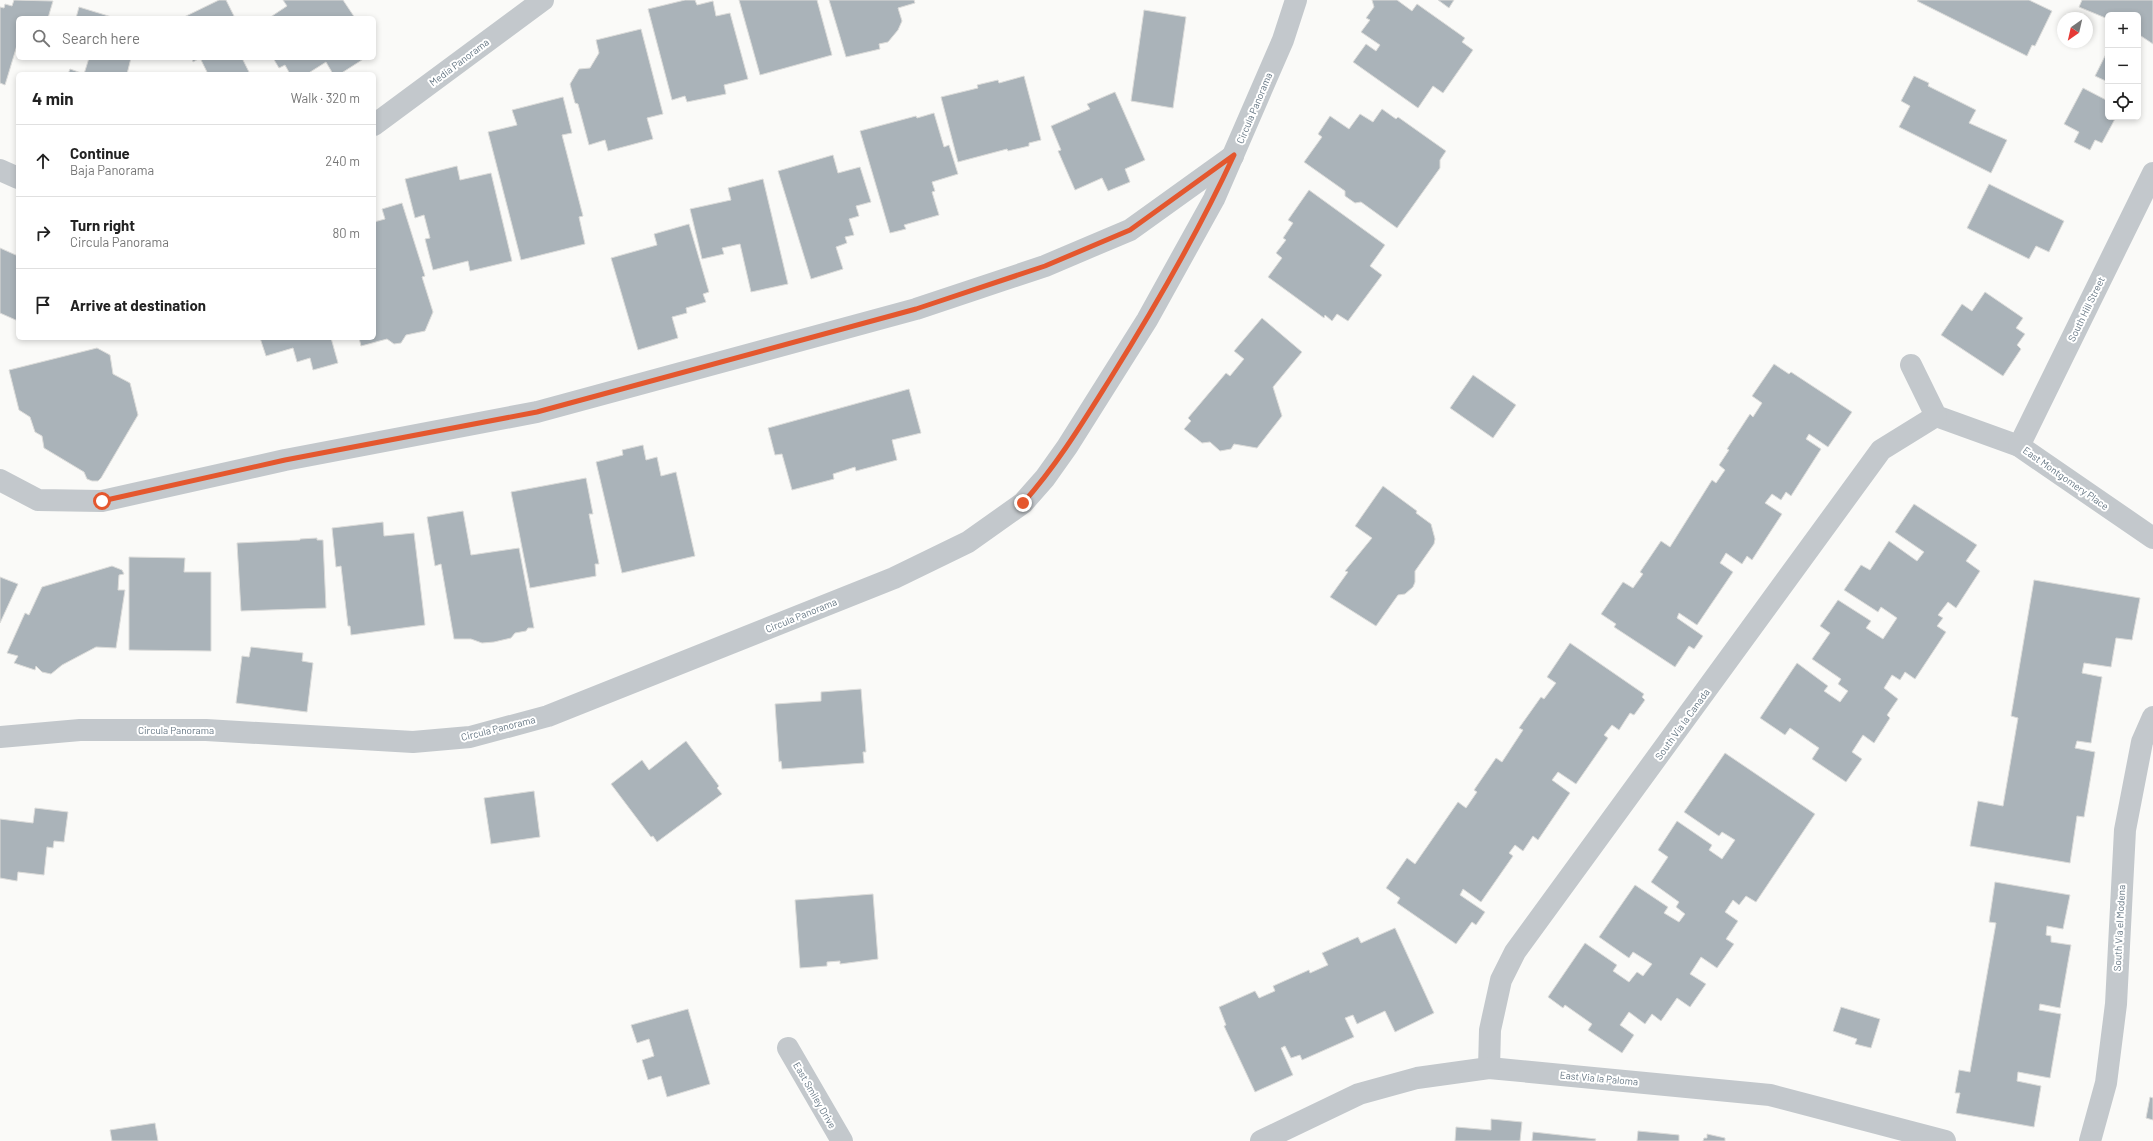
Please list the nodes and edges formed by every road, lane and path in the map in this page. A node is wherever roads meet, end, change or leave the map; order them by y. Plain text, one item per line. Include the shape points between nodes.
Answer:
1 (544, 0) edge
2 (1296, 0) edge
3 (376, 125) edge
4 (1234, 155) junction
5 (0, 170) edge
6 (2153, 173) edge
7 (16, 177) edge
8 (1911, 365) dead end
9 (1936, 416) junction
10 (2019, 446) junction
11 (0, 480) edge
12 (2153, 538) edge
13 (2153, 717) edge
14 (0, 737) edge
15 (788, 1048) dead end
16 (1489, 1068) junction
17 (842, 1141) edge
18 (1261, 1141) edge
19 (1945, 1141) edge
20 (2090, 1141) edge

1 - 3 street, Media Panorama
2 - 4 street, Circula Panorama via 1283,40
4 - 11 street via 1130,230 1045,266 916,309 537,412 285,460 102,501 38,500
4 - 14 street, Circula Panorama via 1214,199 1147,320 1045,478 1023,503 968,542 931,561 548,716 470,737 413,742 206,730 80,730
5 - 7 street
6 - 10 street, South Hill Street
8 - 9 street
9 - 10 street, East Montgomery Place
9 - 16 street, South Via la Canada via 1881,450 1515,952 1501,980 1490,1030
10 - 12 street, East Montgomery Place
13 - 20 street, South Via el Modena via 2142,742 2125,830 2116,1004 2106,1083
15 - 17 street, East Smiley Drive
16 - 18 street, East Via la Paloma via 1417,1078 1359,1094
16 - 19 street, East Via la Paloma via 1770,1095

